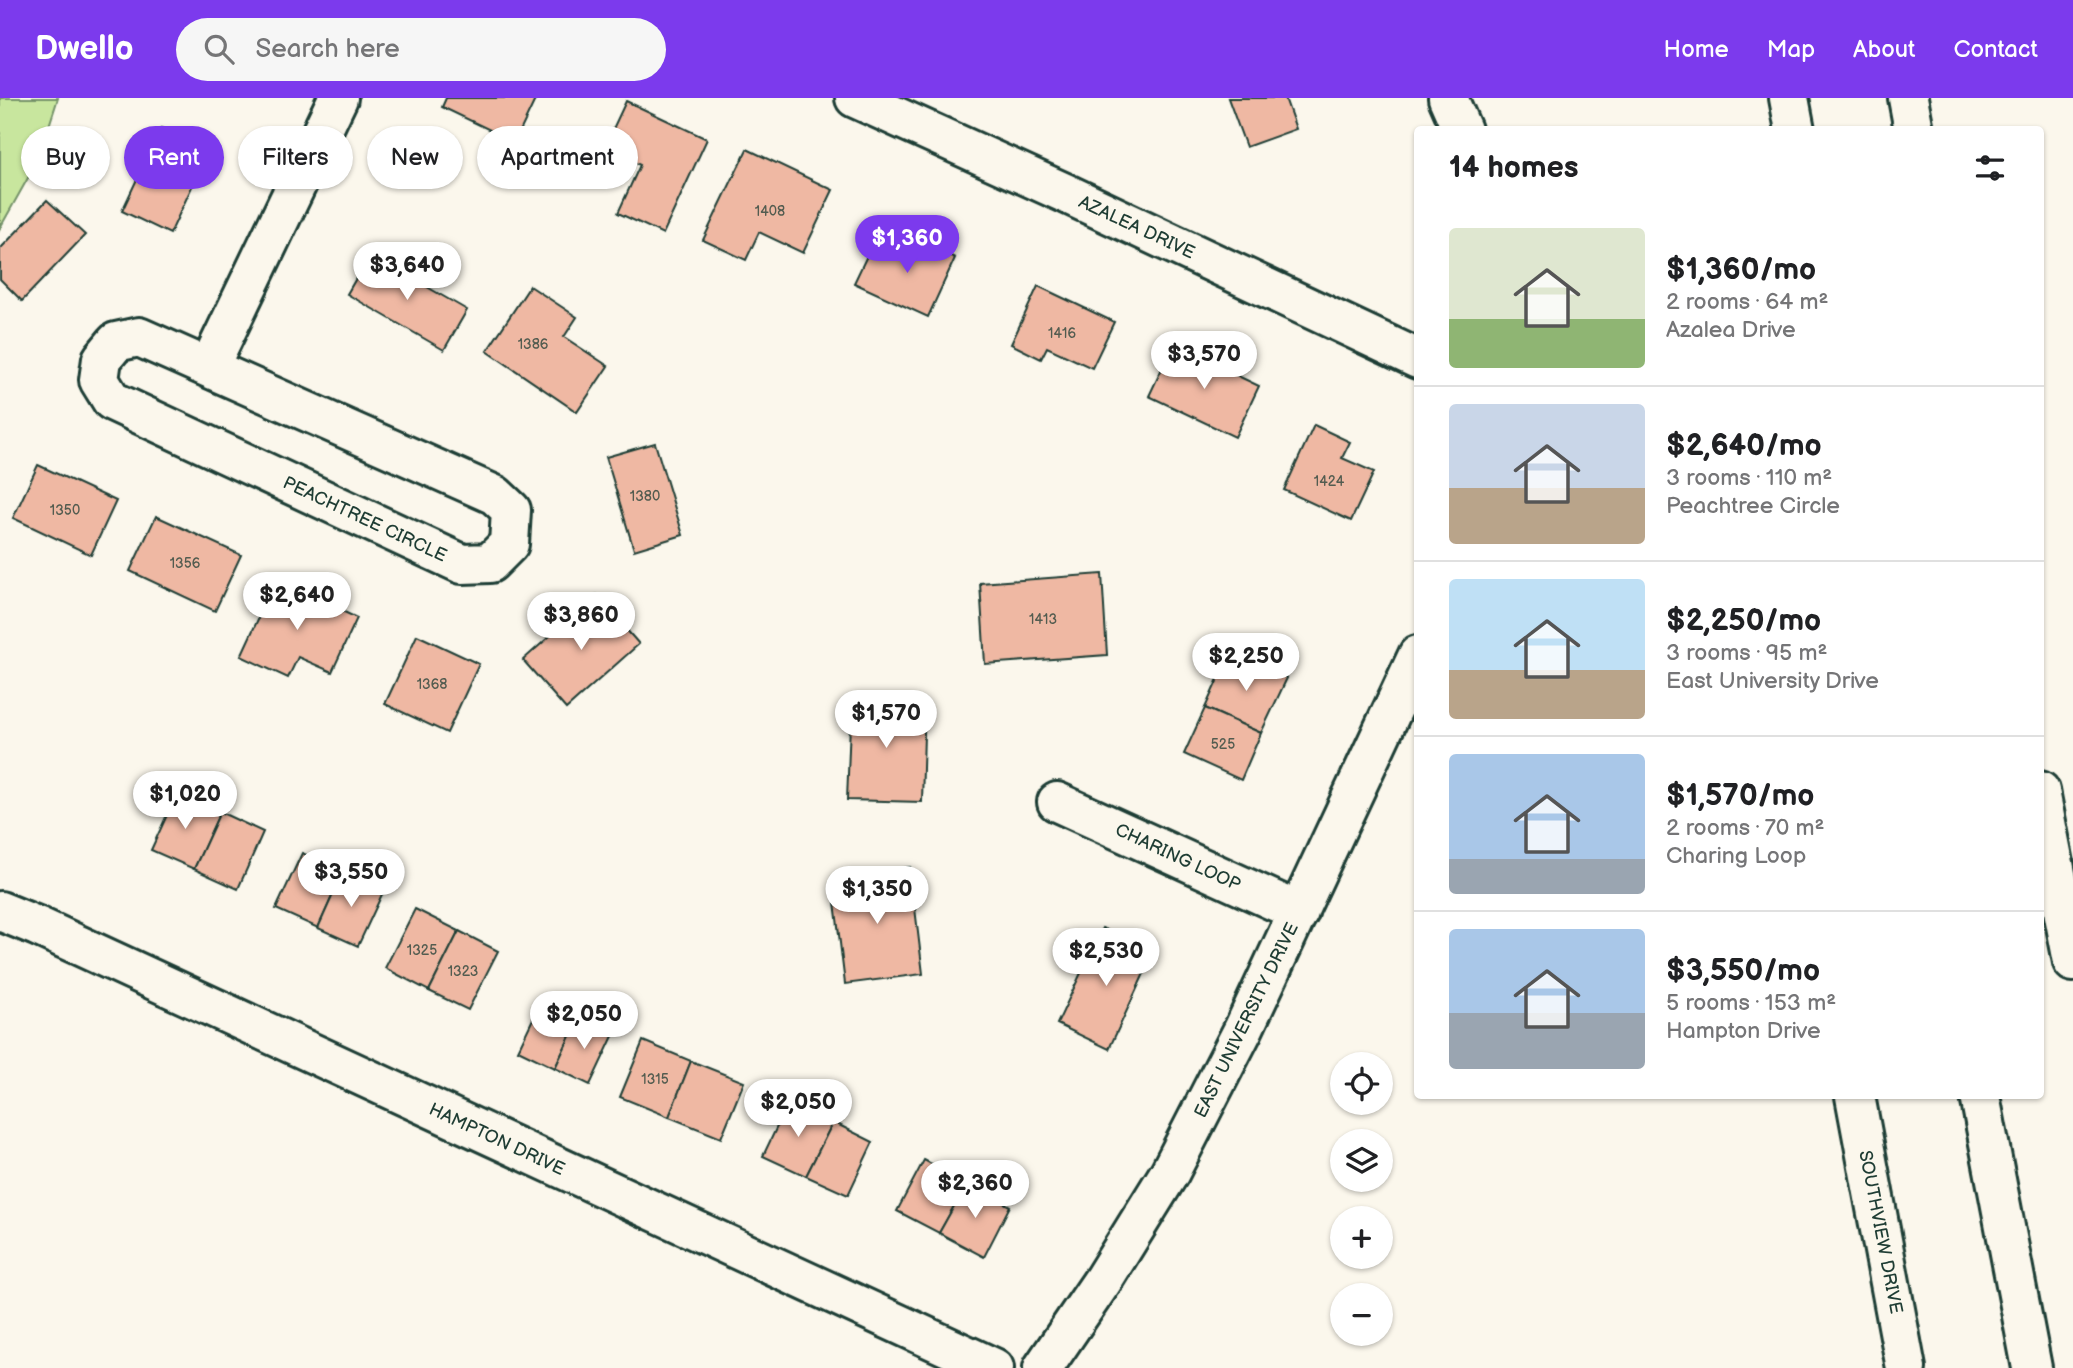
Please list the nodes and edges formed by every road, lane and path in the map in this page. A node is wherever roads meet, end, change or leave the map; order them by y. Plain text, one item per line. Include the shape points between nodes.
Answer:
1 (338, 98) edge
2 (855, 98) edge
3 (1448, 98) edge
4 (1788, 98) edge
5 (1908, 98) edge
6 (1460, 126) edge
7 (1794, 126) edge
8 (1913, 126) edge
9 (1414, 357) edge
10 (209, 367) junction
11 (1414, 664) edge
12 (1057, 802) dead end
13 (2044, 812) edge
14 (0, 911) edge
15 (1299, 912) junction
16 (2073, 962) edge
17 (1856, 1099) edge
18 (1981, 1099) edge
19 (994, 1368) edge
20 (1043, 1368) edge
21 (1906, 1368) edge
22 (2032, 1368) edge

1 - 10 main road
2 - 9 main road, AZALEA DRIVE
3 - 6 main road
4 - 7 main road
5 - 8 main road
10 - 10 main road, PEACHTREE CIRCLE via 139,337 116,342 102,359 99,380 112,401 462,564 491,563 509,544 511,510 495,495
11 - 15 main road, EAST UNIVERSITY DRIVE
12 - 15 main road, CHARING LOOP
13 - 16 main road
14 - 19 main road, HAMPTON DRIVE
15 - 20 main road, EAST UNIVERSITY DRIVE via 1170,1172
17 - 21 main road, SOUTHVIEW DRIVE
18 - 22 main road

